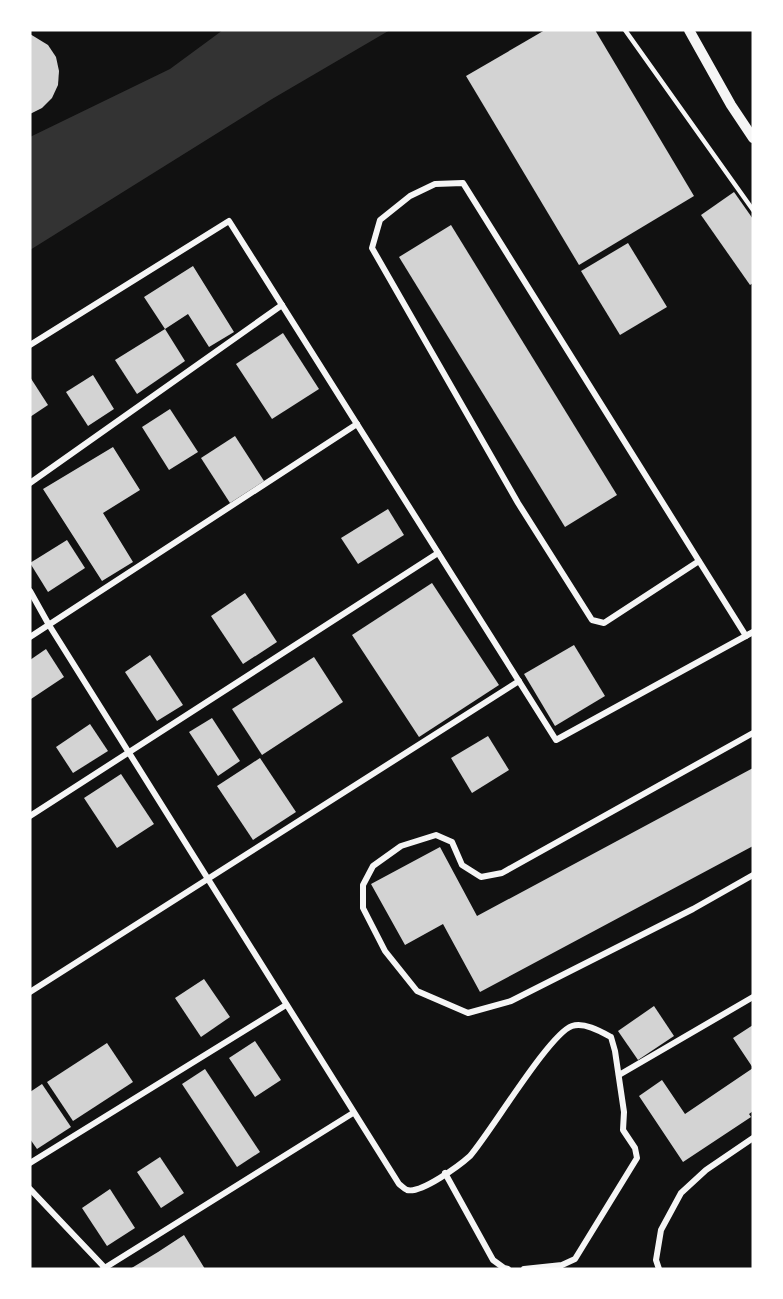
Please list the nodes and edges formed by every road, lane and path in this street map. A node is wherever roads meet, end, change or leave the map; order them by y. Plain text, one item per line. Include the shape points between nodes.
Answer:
1 (625, 30) edge
2 (689, 30) edge
3 (753, 138) edge
4 (753, 210) edge
5 (282, 305) junction
6 (30, 345) edge
7 (357, 424) junction
8 (30, 483) edge
9 (438, 553) junction
10 (699, 561) junction
11 (30, 591) edge
12 (49, 625) junction
13 (753, 632) edge
14 (746, 636) junction
15 (30, 637) edge
16 (519, 681) junction
17 (753, 733) edge
18 (129, 752) junction
19 (30, 816) edge
20 (753, 875) edge
21 (208, 878) junction
22 (30, 992) edge
23 (753, 997) edge
24 (286, 1005) junction
25 (619, 1076) junction
26 (353, 1113) junction
27 (753, 1138) edge
28 (30, 1163) edge
29 (445, 1173) junction
30 (30, 1189) edge
31 (104, 1269) edge
32 (508, 1269) edge
33 (524, 1269) edge
34 (658, 1269) edge

1 - 4 lane
2 - 3 street
5 - 6 street via 229,221
5 - 7 street
5 - 8 street
7 - 9 street
7 - 12 street
9 - 16 street
9 - 18 street
10 - 10 street via 463,183 435,184 410,196 380,220 372,248 518,503 592,620 603,623
10 - 14 street
11 - 12 street
12 - 15 street
12 - 18 street
13 - 14 street
14 - 16 street via 556,740
16 - 21 street
17 - 20 street via 502,873 481,877 462,865 452,842 436,835 401,846 374,866 363,885 363,908 385,951 417,992 468,1013 512,1000
18 - 19 street
18 - 21 street
21 - 22 street
21 - 24 street
23 - 25 street
24 - 26 street
24 - 28 street
25 - 29 street via 611,1037 573,1025 545,1051 470,1156
25 - 33 street via 622,1130 637,1158 575,1259 561,1265
26 - 29 street via 399,1184 407,1190 418,1190
26 - 31 street
27 - 34 street via 706,1170 681,1193 661,1230
29 - 32 street via 493,1260
30 - 31 street

